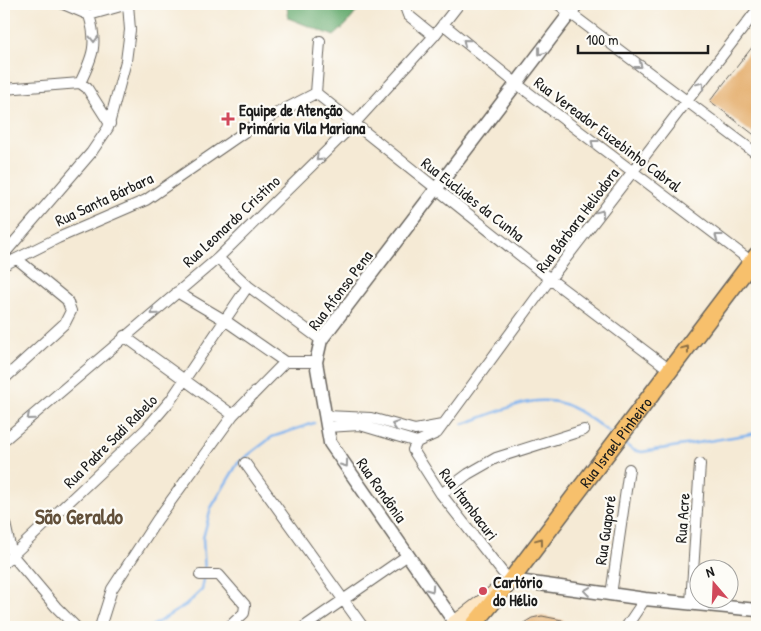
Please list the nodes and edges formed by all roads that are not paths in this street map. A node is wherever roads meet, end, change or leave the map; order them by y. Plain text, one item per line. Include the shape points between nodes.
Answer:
1 (63, 4) edge
2 (128, 4) edge
3 (404, 4) edge
4 (459, 4) edge
5 (558, 4) edge
6 (574, 8) edge
7 (757, 10) edge
8 (89, 15) junction
9 (443, 24) junction
10 (434, 36) junction
11 (320, 41) dead end
12 (80, 83) junction
13 (516, 84) junction
14 (4, 89) edge
15 (316, 94) junction
16 (688, 101) junction
17 (110, 124) junction
18 (354, 124) junction
19 (757, 154) edge
20 (632, 172) junction
21 (437, 190) junction
22 (4, 254) edge
23 (218, 258) junction
24 (17, 259) junction
25 (756, 261) edge
26 (4, 265) edge
27 (550, 279) junction
28 (248, 286) junction
29 (176, 292) junction
30 (226, 321) junction
31 (124, 336) junction
32 (321, 340) junction
33 (285, 362) junction
34 (316, 362) junction
35 (670, 370) junction
36 (4, 380) edge
37 (183, 380) junction
38 (232, 415) junction
39 (326, 421) junction
40 (442, 425) junction
41 (584, 430) dead end
42 (4, 440) edge
43 (418, 442) junction
44 (245, 463) dead end
45 (700, 464) dead end
46 (629, 469) dead end
47 (441, 494) junction
48 (4, 519) edge
49 (12, 555) junction
50 (408, 555) junction
51 (694, 558) edge
52 (4, 563) edge
53 (200, 575) dead end
54 (511, 580) junction
55 (612, 595) junction
56 (645, 599) junction
57 (345, 600) junction
58 (688, 604) edge
59 (735, 608) edge
60 (757, 610) edge
61 (452, 625) edge
62 (76, 627) edge
63 (100, 627) edge
64 (229, 627) edge
65 (304, 627) edge
66 (363, 627) edge
67 (472, 627) edge
68 (626, 627) edge

1 - 8 street
2 - 8 street
2 - 17 street via 130,30 126,61
3 - 10 street via 408,15
4 - 9 street, Rua Leonardo Cristino
5 - 6 street
6 -> 13 street, Rua Afonso Pena
6 -> 16 street
16 -> 7 street, Rua Bárbara Heliodora
8 -> 12 street via 94,32 93,54
9 - 10 street, Rua Leonardo Cristino
13 -> 9 street, Rua Vereador Euzebinho Cabral
10 - 18 street, Rua Leonardo Cristino
11 - 15 street
12 - 14 street
12 - 17 street via 87,88
20 -> 13 street, Rua Vereador Euzebinho Cabral
13 - 21 street, Rua Afonso Pena
15 - 18 street
15 - 24 street, Rua Santa Bárbara via 256,124 146,200
16 - 19 street
16 - 20 street, Rua Bárbara Heliodora
17 - 22 street via 92,153
18 - 21 street, Rua Euclides da Cunha
18 -> 23 street, Rua Leonardo Cristino
25 -> 20 street, Rua Vereador Euzebinho Cabral
27 -> 20 street, Rua Bárbara Heliodora
21 - 27 street, Rua Euclides da Cunha
21 - 32 street, Rua Afonso Pena
23 - 28 street
23 - 29 street, Rua Leonardo Cristino
24 - 26 street, Rua Santa Bárbara
24 - 36 street via 67,300 71,311 65,323
35 -> 25 main road, Rua Israel Pinheiro
27 - 35 street, Rua Euclides da Cunha
27 - 40 street, Rua Bárbara Heliodora
28 - 30 street, Rua Padre Sadi Rabelo
28 - 32 street
29 - 30 street
29 -> 31 street, Rua Leonardo Cristino
30 - 33 street
30 - 37 street, Rua Padre Sadi Rabelo
31 - 37 street
31 -> 42 street, Rua Leonardo Cristino
32 - 34 street, Rua Afonso Pena
33 - 34 street
33 - 38 street
34 - 39 street, Rua Rondônia
54 -> 35 main road, Rua Israel Pinheiro
37 - 38 street
37 - 49 street, Rua Padre Sadi Rabelo via 146,429
38 - 63 street via 112,589
40 -> 39 street via 415,430 371,418
39 - 43 street via 360,425
39 -> 50 street, Rua Rondônia via 330,443
40 - 43 street, Rua Bárbara Heliodora via 437,433
41 - 47 street via 496,458
43 - 47 street, Rua Itambacuri via 413,450
44 - 57 street
45 - 51 street, Rua Acre
46 - 55 street, Rua Guaporé
47 - 54 street, Rua Itambacuri via 502,573
48 - 49 street
49 - 52 street, Rua Padre Sadi Rabelo
49 - 62 street
50 - 57 street
50 -> 61 street, Rua Rondônia
53 - 64 street via 221,577 245,605 244,613
55 -> 54 street
54 - 61 main road
54 - 67 main road, Rua Israel Pinheiro
55 - 56 street
56 - 58 street
56 - 68 street
57 - 65 street
57 - 66 street
59 - 60 street

